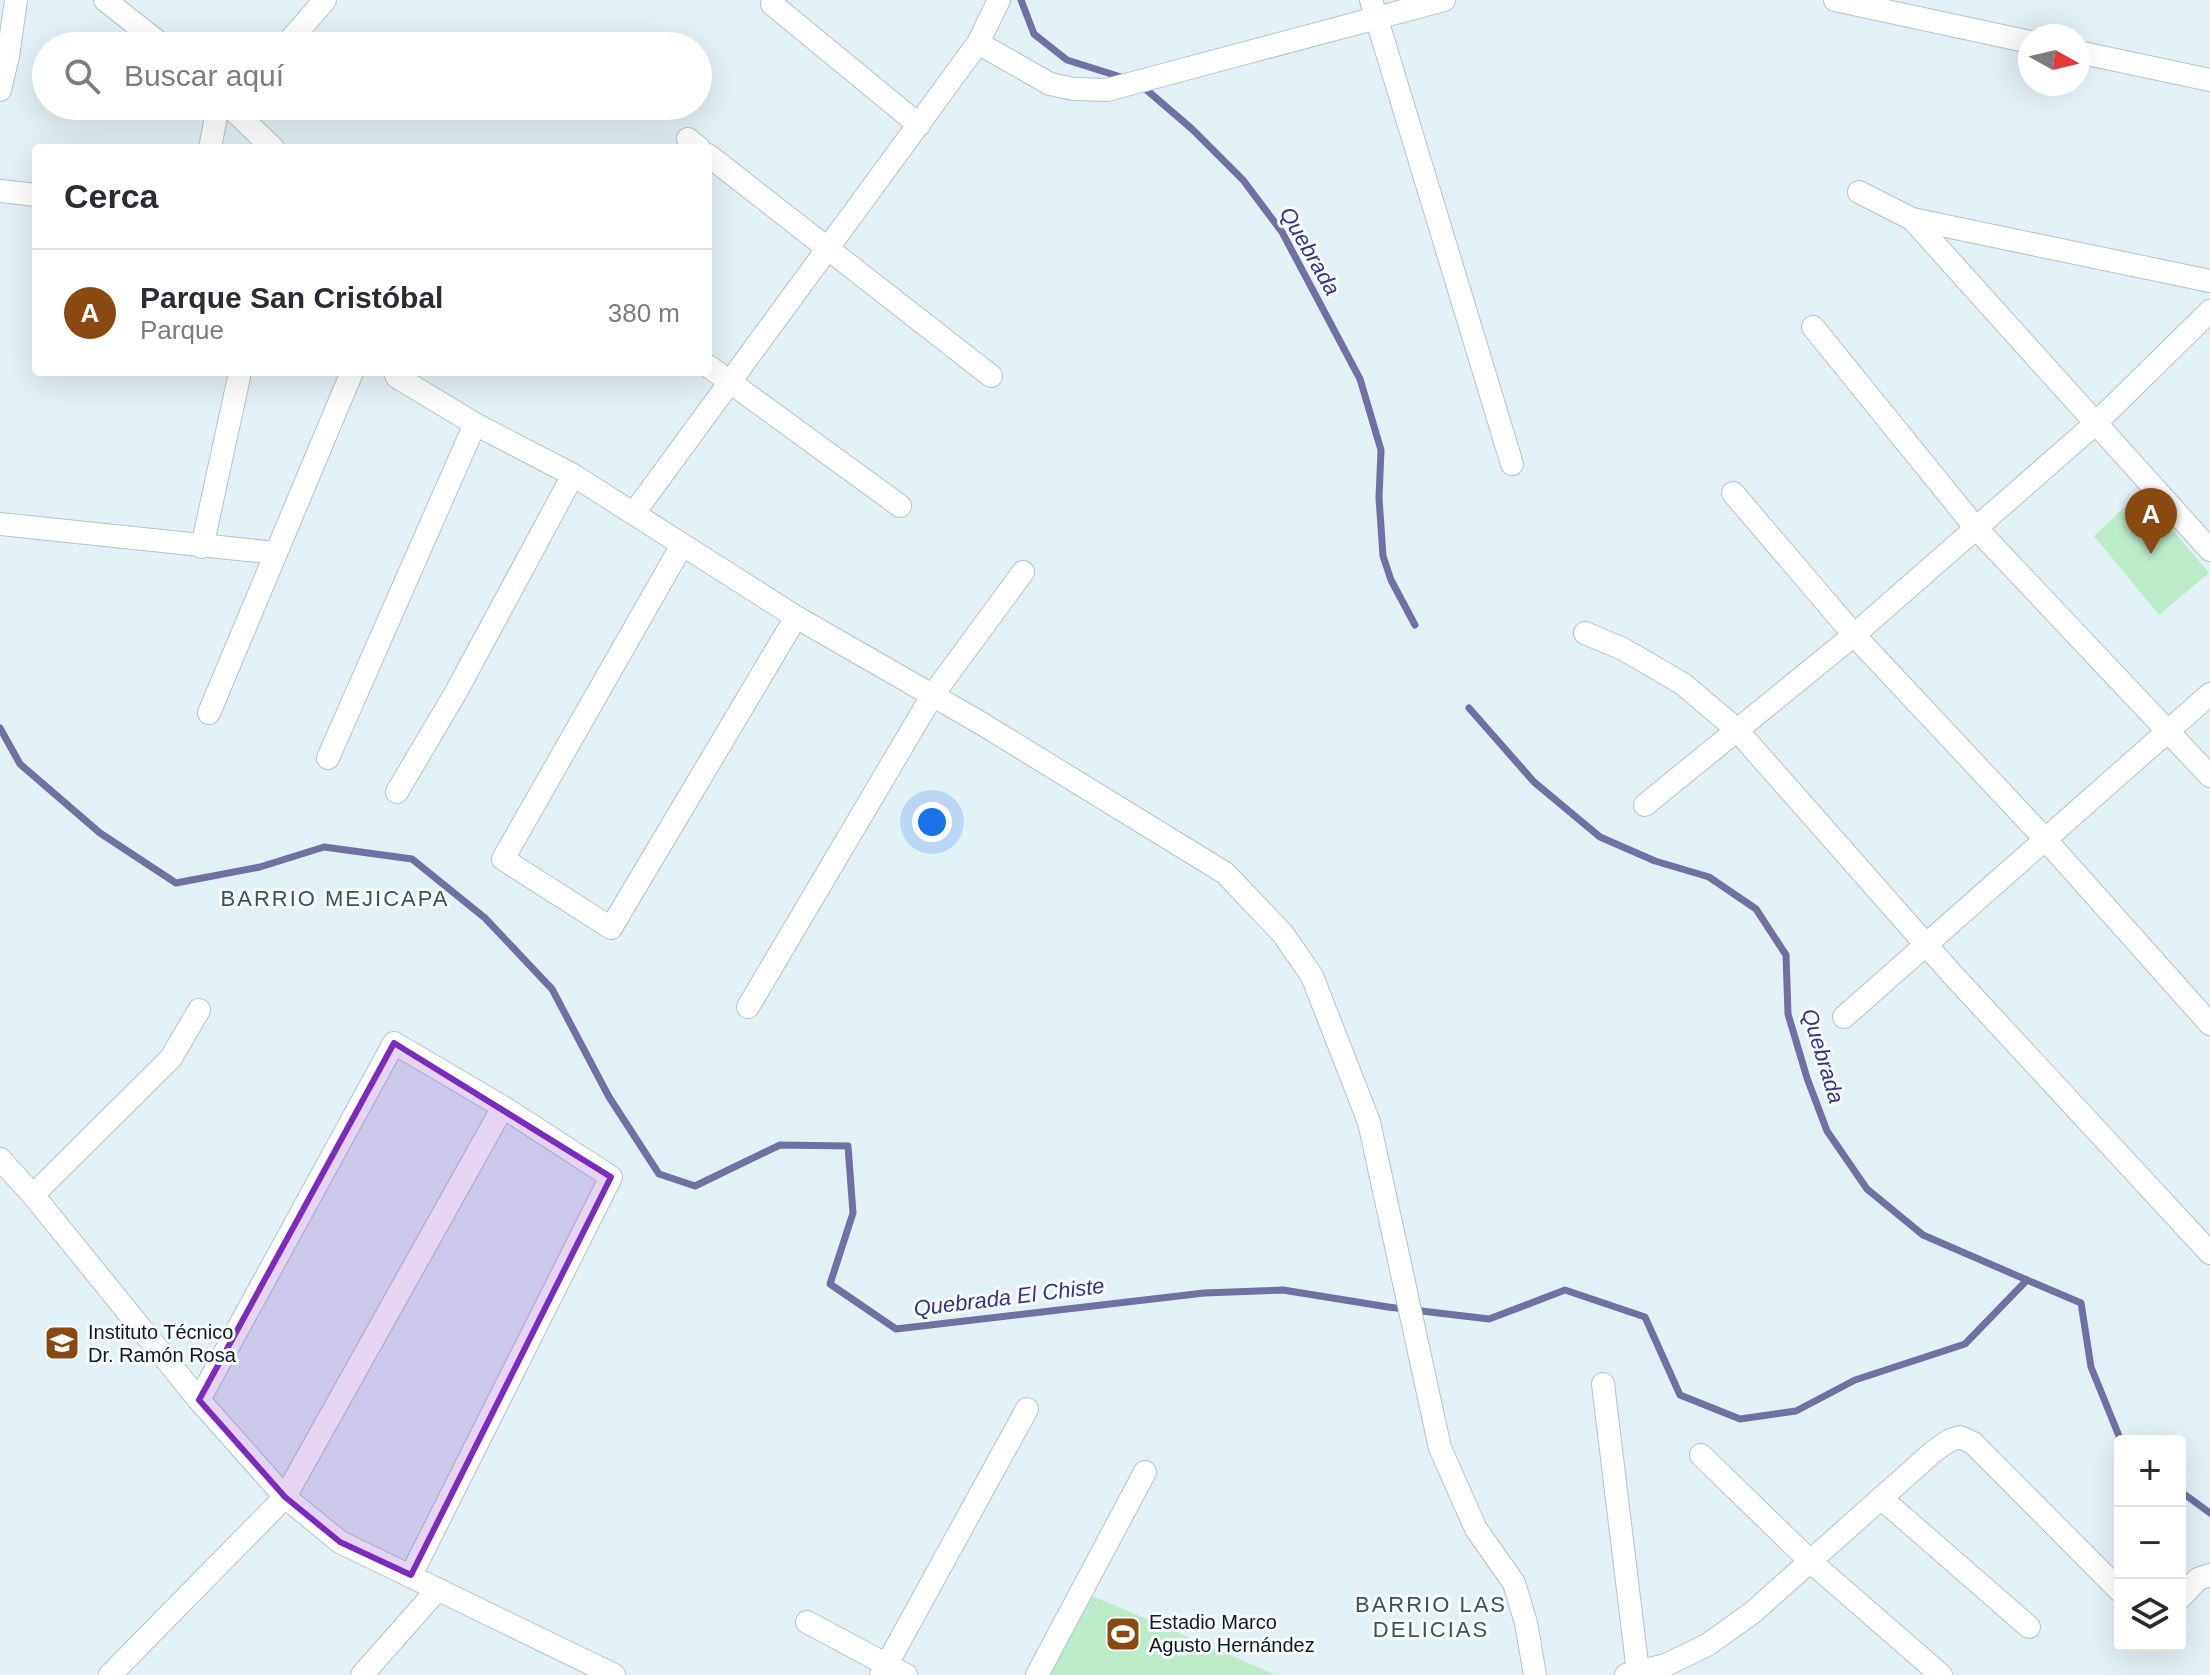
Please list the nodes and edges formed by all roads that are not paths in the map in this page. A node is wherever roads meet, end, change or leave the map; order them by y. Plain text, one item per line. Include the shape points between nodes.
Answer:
1 (16, 0) edge
2 (105, 0) edge
3 (325, 0) edge
4 (999, 0) edge
5 (1444, 0) edge
6 (1835, 0) edge
7 (772, 4) dead end
8 (1373, 9) edge
9 (145, 32) edge
10 (297, 32) edge
11 (2018, 39) edge
12 (978, 43) junction
13 (2090, 55) edge
14 (2210, 80) edge
15 (0, 90) edge
16 (221, 120) edge
17 (242, 120) edge
18 (919, 125) junction
19 (212, 144) edge
20 (269, 144) edge
21 (712, 158) edge
22 (0, 191) edge
23 (1859, 192) dead end
24 (32, 195) edge
25 (1912, 219) junction
26 (828, 249) junction
27 (2210, 281) edge
28 (2210, 311) edge
29 (1813, 327) dead end
30 (712, 369) edge
31 (350, 376) edge
32 (397, 376) edge
33 (991, 376) dead end
34 (239, 377) dead end
35 (730, 382) junction
36 (2096, 423) junction
37 (475, 424) junction
38 (1512, 464) dead end
39 (573, 475) junction
40 (1733, 493) dead end
41 (900, 506) dead end
42 (634, 513) junction
43 (0, 524) edge
44 (1975, 527) junction
45 (682, 545) junction
46 (202, 547) junction
47 (2210, 550) edge
48 (276, 553) junction
49 (1023, 572) dead end
50 (796, 617) junction
51 (1585, 633) dead end
52 (1854, 635) junction
53 (2210, 694) edge
54 (932, 696) junction
55 (209, 713) dead end
56 (1736, 729) junction
57 (2169, 730) junction
58 (328, 758) dead end
59 (2210, 776) edge
60 (397, 792) dead end
61 (1645, 805) dead end
62 (2045, 839) junction
63 (1925, 944) junction
64 (748, 1007) dead end
65 (199, 1010) dead end
66 (1844, 1017) dead end
67 (2210, 1024) edge
68 (503, 1107) junction
69 (0, 1159) edge
70 (33, 1195) junction
71 (2210, 1253) edge
72 (1603, 1384) dead end
73 (199, 1400) junction
74 (1027, 1409) dead end
75 (1701, 1455) dead end
76 (1145, 1472) dead end
77 (285, 1497) junction
78 (1881, 1498) junction
79 (1810, 1561) junction
80 (411, 1575) junction
81 (2210, 1575) edge
82 (2114, 1585) edge
83 (438, 1589) junction
84 (2186, 1592) edge
85 (807, 1622) dead end
86 (2029, 1627) dead end
87 (891, 1671) edge
88 (1632, 1674) edge
89 (110, 1675) edge
90 (362, 1675) edge
91 (614, 1675) edge
92 (1037, 1675) edge
93 (1535, 1675) edge
94 (1941, 1675) edge

1 - 15 street
2 - 9 street
3 - 10 street
4 - 12 street
5 - 8 street
6 - 11 street
7 - 18 street
8 - 12 street via 1107,90 1050,84
8 - 38 street
12 - 18 street
13 - 14 street
16 - 19 street
17 - 20 street
18 - 26 street
21 - 26 street
22 - 24 street
23 - 25 street
25 - 27 street
25 - 36 street
26 - 33 street
26 - 35 street
28 - 36 street
29 - 44 street
30 - 35 street
31 - 48 street
32 - 37 street
34 - 46 street
35 - 41 street
35 - 42 street
36 - 44 street
36 - 47 street
37 - 39 street
37 - 58 street
39 - 42 street
39 - 60 street
40 - 52 street
42 - 45 street
43 - 46 street
44 - 52 street
44 - 57 street
45 - 50 street
45 - 50 street via 503,859 611,928
46 - 48 street
48 - 55 street
49 - 54 street
50 - 54 street
51 - 56 street via 1683,684
52 - 56 street
52 - 62 street
53 - 57 street
54 - 64 street
54 - 93 street via 1225,873 1283,934 1312,976 1369,1122 1440,1448 1476,1529 1514,1583
56 - 61 street
56 - 63 street
57 - 59 street
57 - 62 street
62 - 63 street
62 - 67 street
63 - 66 street
63 - 71 street
65 - 70 street via 171,1058
68 - 73 street via 394,1043
68 - 77 street
68 - 80 street via 611,1177
69 - 70 street
70 - 73 street
72 - 88 street
73 - 77 street
74 - 87 street
75 - 79 street
76 - 92 street
77 - 80 street via 340,1542
77 - 89 street
78 - 79 street
78 - 82 street via 1933,1452 1960,1437 1973,1443
78 - 86 street
79 - 88 street via 1707,1645
79 - 94 street
80 - 83 street
81 - 84 street
83 - 90 street
83 - 91 street
85 - 87 street

